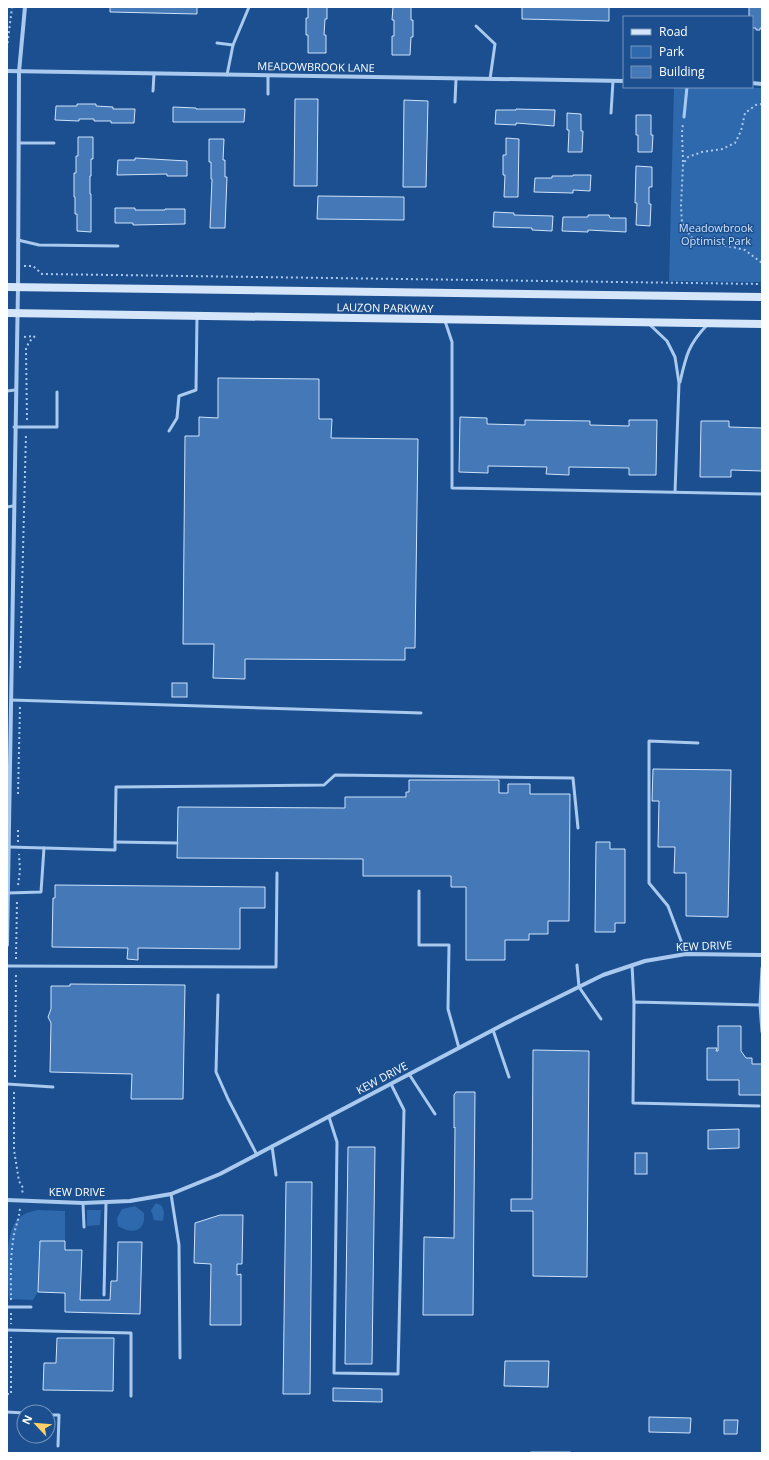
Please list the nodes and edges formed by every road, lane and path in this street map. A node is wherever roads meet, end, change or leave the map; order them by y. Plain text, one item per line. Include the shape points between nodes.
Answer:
1 (12, 7) edge
2 (25, 7) edge
3 (249, 7) edge
4 (476, 26) dead end
5 (217, 43) dead end
6 (233, 45) junction
7 (7, 48) edge
8 (7, 71) edge
9 (19, 72) junction
10 (154, 74) junction
11 (227, 75) junction
12 (268, 76) junction
13 (456, 79) junction
14 (490, 79) junction
15 (613, 81) junction
16 (623, 81) edge
17 (687, 88) edge
18 (153, 91) dead end
19 (268, 94) dead end
20 (455, 102) dead end
21 (762, 104) edge
22 (611, 113) dead end
23 (684, 117) dead end
24 (682, 132) dead end
25 (19, 142) junction
26 (54, 143) dead end
27 (683, 164) junction
28 (18, 240) junction
29 (118, 246) dead end
30 (762, 263) edge
31 (33, 266) dead end
32 (762, 284) edge
33 (7, 287) edge
34 (18, 287) junction
35 (762, 297) edge
36 (7, 313) edge
37 (16, 314) junction
38 (197, 316) junction
39 (444, 320) junction
40 (647, 322) junction
41 (709, 323) junction
42 (762, 324) edge
43 (35, 336) dead end
44 (679, 383) junction
45 (15, 390) junction
46 (7, 391) edge
47 (57, 392) dead end
48 (27, 415) dead end
49 (14, 427) junction
50 (170, 430) dead end
51 (26, 436) dead end
52 (675, 492) junction
53 (762, 494) edge
54 (13, 506) junction
55 (7, 507) edge
56 (20, 671) dead end
57 (11, 700) junction
58 (421, 713) dead end
59 (20, 718) dead end
60 (698, 743) dead end
61 (18, 797) dead end
62 (8, 810) edge
63 (578, 828) dead end
64 (115, 842) junction
65 (177, 843) dead end
66 (9, 847) junction
67 (44, 848) junction
68 (20, 871) dead end
69 (277, 873) dead end
70 (18, 880) dead end
71 (419, 892) dead end
72 (8, 893) edge
73 (17, 910) dead end
74 (16, 943) dead end
75 (7, 945) edge
76 (686, 954) junction
77 (762, 954) edge
78 (577, 965) dead end
79 (632, 965) junction
80 (7, 966) edge
81 (762, 968) edge
82 (16, 974) dead end
83 (579, 987) junction
84 (218, 995) dead end
85 (634, 1002) junction
86 (760, 1005) junction
87 (601, 1019) dead end
88 (492, 1030) junction
89 (762, 1032) edge
90 (459, 1048) junction
91 (16, 1071) dead end
92 (409, 1074) junction
93 (509, 1077) dead end
94 (7, 1084) edge
95 (391, 1084) junction
96 (53, 1087) dead end
97 (14, 1102) dead end
98 (759, 1106) dead end
99 (435, 1114) dead end
100 (329, 1117) junction
101 (272, 1146) junction
102 (257, 1155) junction
103 (276, 1175) dead end
104 (23, 1188) dead end
105 (172, 1194) junction
106 (7, 1200) edge
107 (106, 1202) junction
108 (83, 1203) junction
109 (19, 1219) dead end
110 (84, 1227) dead end
111 (104, 1295) dead end
112 (9, 1307) edge
113 (31, 1307) dead end
114 (7, 1330) edge
115 (11, 1331) junction
116 (180, 1358) dead end
117 (7, 1394) edge
118 (131, 1396) dead end
119 (56, 1415) edge
120 (58, 1446) dead end
121 (531, 1453) edge
122 (570, 1453) edge

1 - 7 path
2 - 9 street
3 - 6 lane
4 - 14 lane via 495,44
5 - 6 lane
6 - 11 lane
8 - 9 street, MEADOWBROOK LANE
9 - 10 street, MEADOWBROOK LANE
9 - 25 street
10 - 11 street, MEADOWBROOK LANE
10 - 18 lane
11 - 12 street, MEADOWBROOK LANE
12 - 13 street, MEADOWBROOK LANE
12 - 19 lane
13 - 14 street, MEADOWBROOK LANE
13 - 20 lane
14 - 15 street, MEADOWBROOK LANE
15 - 16 street, MEADOWBROOK LANE
15 - 22 lane
17 - 23 lane
21 - 27 path via 745,113 735,143 722,149 688,157
24 - 27 path
25 - 26 lane
25 - 28 street
27 - 30 path via 680,206 682,223 691,237 702,243 745,250
28 - 29 lane via 39,245
28 - 34 street
31 - 32 path via 42,274
33 - 34 main road, LAUZON PARKWAY
34 - 35 main road, LAUZON PARKWAY
34 - 37 street
36 - 37 main road, LAUZON PARKWAY
37 - 38 main road, LAUZON PARKWAY
37 - 45 street
38 - 39 main road, LAUZON PARKWAY
38 - 50 lane via 196,390 179,396 177,418
39 - 40 main road, LAUZON PARKWAY
39 - 52 lane via 452,342 452,488
40 - 41 main road, LAUZON PARKWAY
40 - 44 lane via 667,341 675,357
41 - 42 main road, LAUZON PARKWAY
41 - 44 lane via 696,337 686,355
43 - 48 path via 26,349
44 - 52 lane
45 - 46 lane
45 - 49 street
47 - 49 lane via 58,427
49 - 54 street
51 - 56 path
52 - 53 lane
54 - 55 lane
54 - 57 street
57 - 58 lane
57 - 62 street
59 - 61 path
60 - 76 lane via 649,742 649,883 668,906
62 - 66 street
63 - 64 lane via 573,778 335,775 324,785 116,787
64 - 65 lane
64 - 67 lane via 115,850
66 - 67 lane
66 - 72 street
67 - 72 lane via 41,892
68 - 70 path
69 - 80 lane via 276,967
71 - 90 lane via 419,945 449,945 448,1009
72 - 75 street
73 - 74 path
76 - 77 street, KEW DRIVE
76 - 79 street, KEW DRIVE
78 - 83 lane
79 - 83 street, KEW DRIVE
79 - 85 lane
81 - 86 lane
82 - 91 path
83 - 87 lane
83 - 88 street, KEW DRIVE
84 - 102 lane via 216,1072
85 - 86 lane
85 - 98 lane via 633,1103
86 - 89 lane
88 - 90 street, KEW DRIVE
88 - 93 lane
90 - 92 street, KEW DRIVE
92 - 95 street, KEW DRIVE
92 - 99 lane
94 - 96 lane
95 - 100 street, KEW DRIVE
95 - 100 lane via 404,1110 398,1374 334,1373 337,1142
97 - 104 path via 14,1150 19,1181
100 - 101 street, KEW DRIVE
101 - 102 street, KEW DRIVE
101 - 103 lane
102 - 105 street, KEW DRIVE
105 - 107 street, KEW DRIVE
105 - 116 lane via 179,1245
106 - 108 street, KEW DRIVE
107 - 108 street, KEW DRIVE
107 - 111 lane
108 - 110 lane
109 - 112 path via 12,1242
112 - 113 lane
112 - 115 path
114 - 115 lane
115 - 117 path via 11,1394
115 - 118 lane via 131,1333
119 - 120 lane via 59,1415
121 - 122 lane

